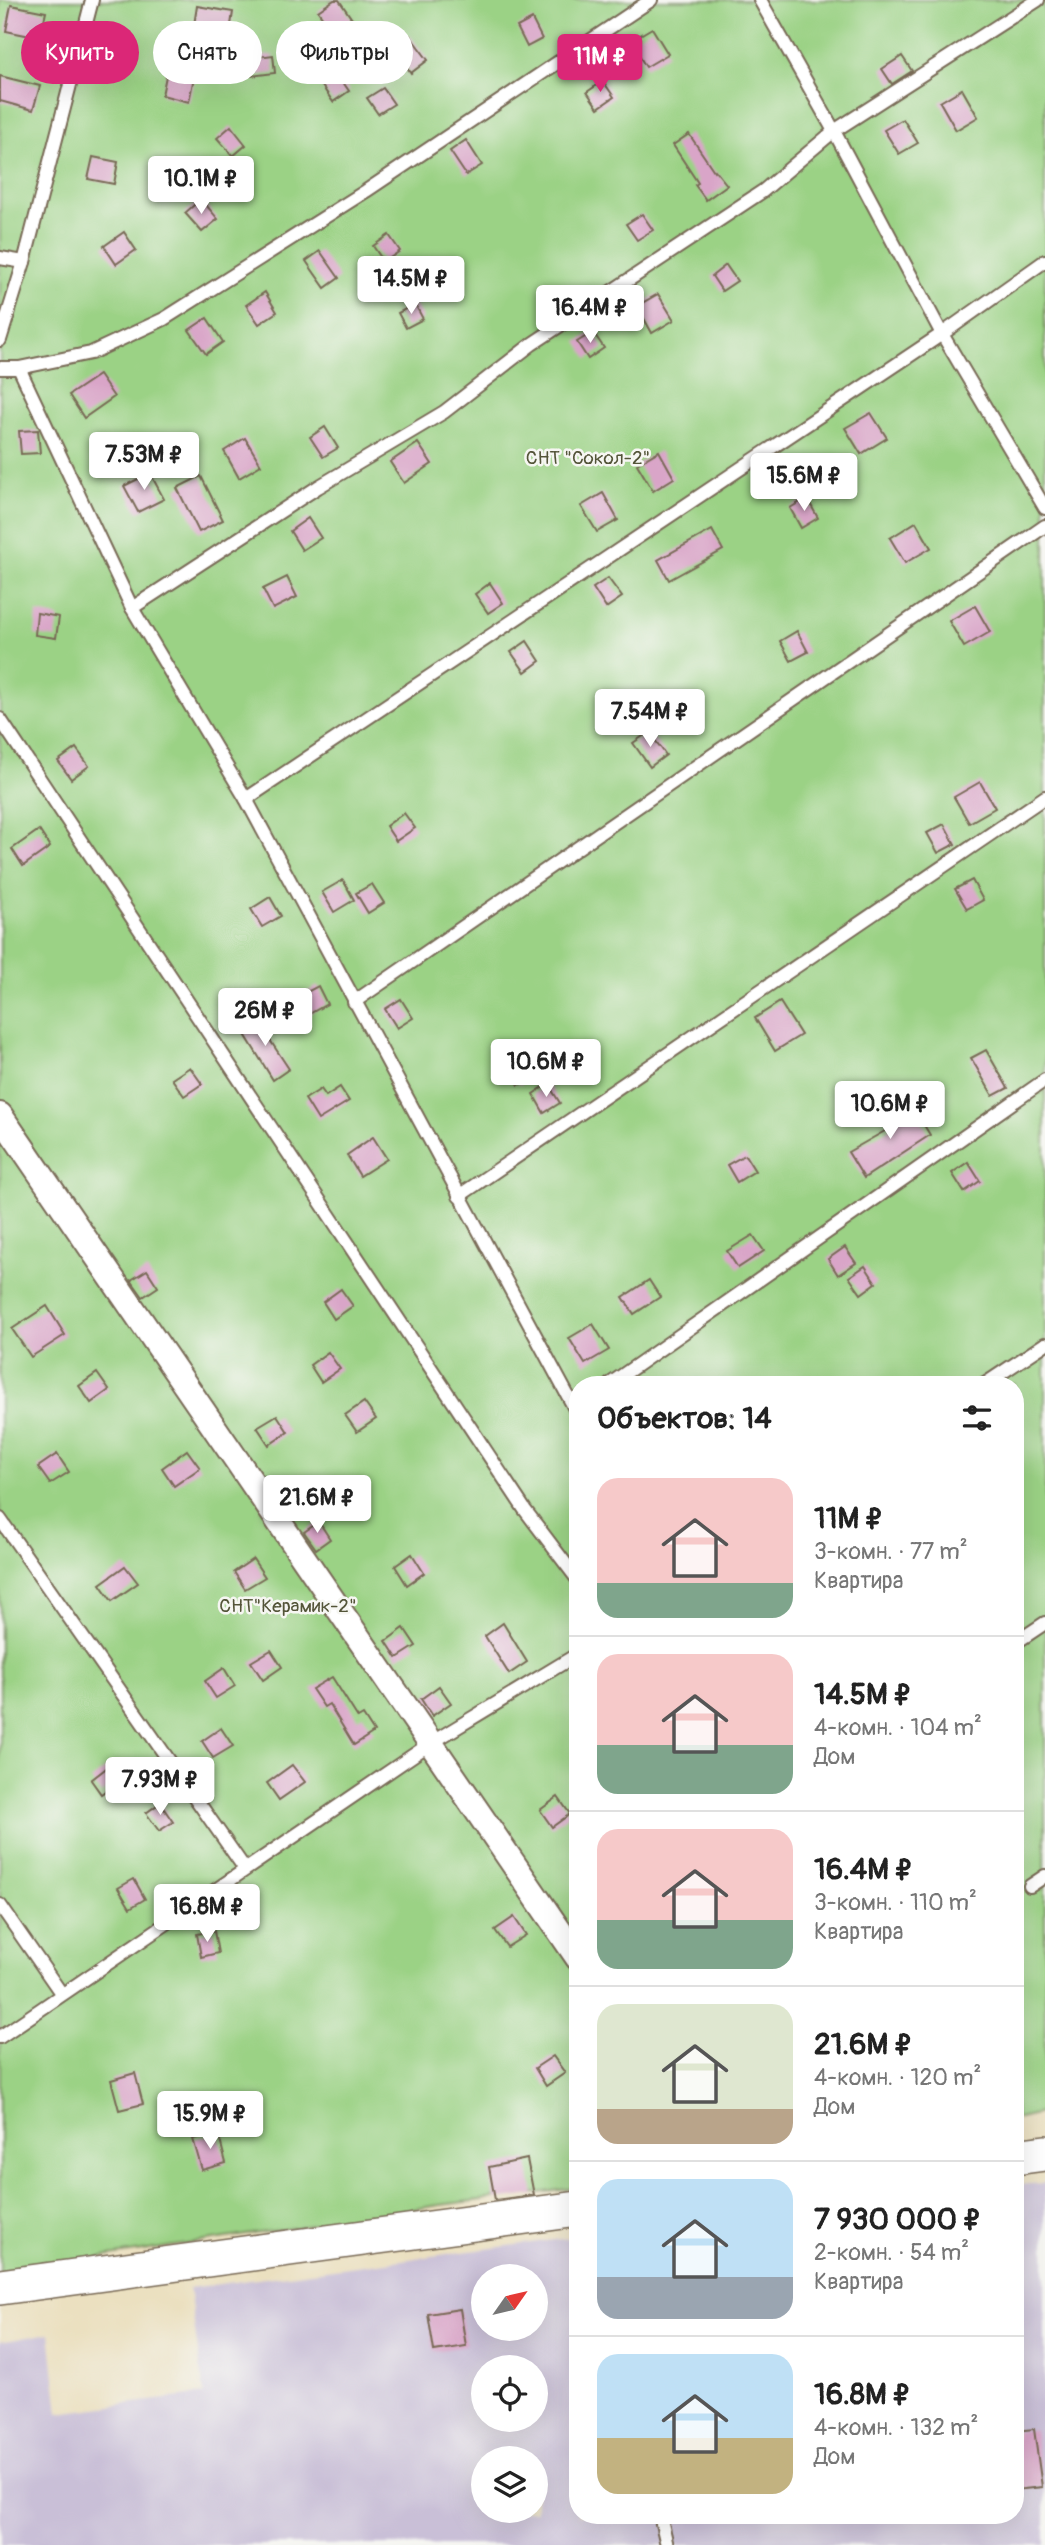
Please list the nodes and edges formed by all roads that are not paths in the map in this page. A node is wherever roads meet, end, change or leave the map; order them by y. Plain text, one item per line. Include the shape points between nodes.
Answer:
1 (92, 0) edge
2 (651, 0) edge
3 (760, 0) edge
4 (1038, 0) edge
5 (834, 131) junction
6 (0, 258) edge
7 (1045, 261) edge
8 (24, 262) junction
9 (942, 334) junction
10 (0, 340) edge
11 (0, 369) edge
12 (19, 369) junction
13 (1045, 508) edge
14 (1045, 526) edge
15 (132, 608) junction
16 (0, 719) edge
17 (1045, 797) edge
18 (246, 799) junction
19 (354, 1002) junction
20 (1045, 1080) edge
21 (0, 1115) edge
22 (459, 1196) junction
23 (1045, 1344) edge
24 (621, 1376) edge
25 (997, 1376) edge
26 (569, 1396) edge
27 (0, 1519) edge
28 (569, 1568) edge
29 (1045, 1623) edge
30 (1024, 1637) edge
31 (569, 1659) edge
32 (431, 1743) junction
33 (245, 1869) junction
34 (1045, 1877) edge
35 (1030, 1886) dead end
36 (0, 1905) edge
37 (569, 1945) edge
38 (61, 1993) junction
39 (0, 2037) edge
40 (1045, 2153) edge
41 (1024, 2156) edge
42 (569, 2210) edge
43 (0, 2287) edge
44 (662, 2524) edge
45 (667, 2545) edge

1 - 8 lane
2 - 12 lane via 366,191 164,319 92,353
3 - 5 lane
4 - 5 lane
5 - 9 lane
5 - 15 lane via 763,191 532,344 444,412 318,487
6 - 8 lane
7 - 9 lane
8 - 10 lane
9 - 13 lane
9 - 18 lane
11 - 12 lane
12 - 15 lane
14 - 19 lane
15 - 18 lane
16 - 28 lane via 525,1510
17 - 22 lane
18 - 19 lane
19 - 22 lane
20 - 24 lane
21 - 32 street
22 - 26 lane
23 - 25 lane
27 - 33 lane
29 - 30 lane
31 - 32 lane
32 - 33 lane
32 - 37 street
33 - 38 lane
34 - 35 lane
36 - 38 lane
38 - 39 lane
40 - 41 street
42 - 43 street
44 - 45 lane

